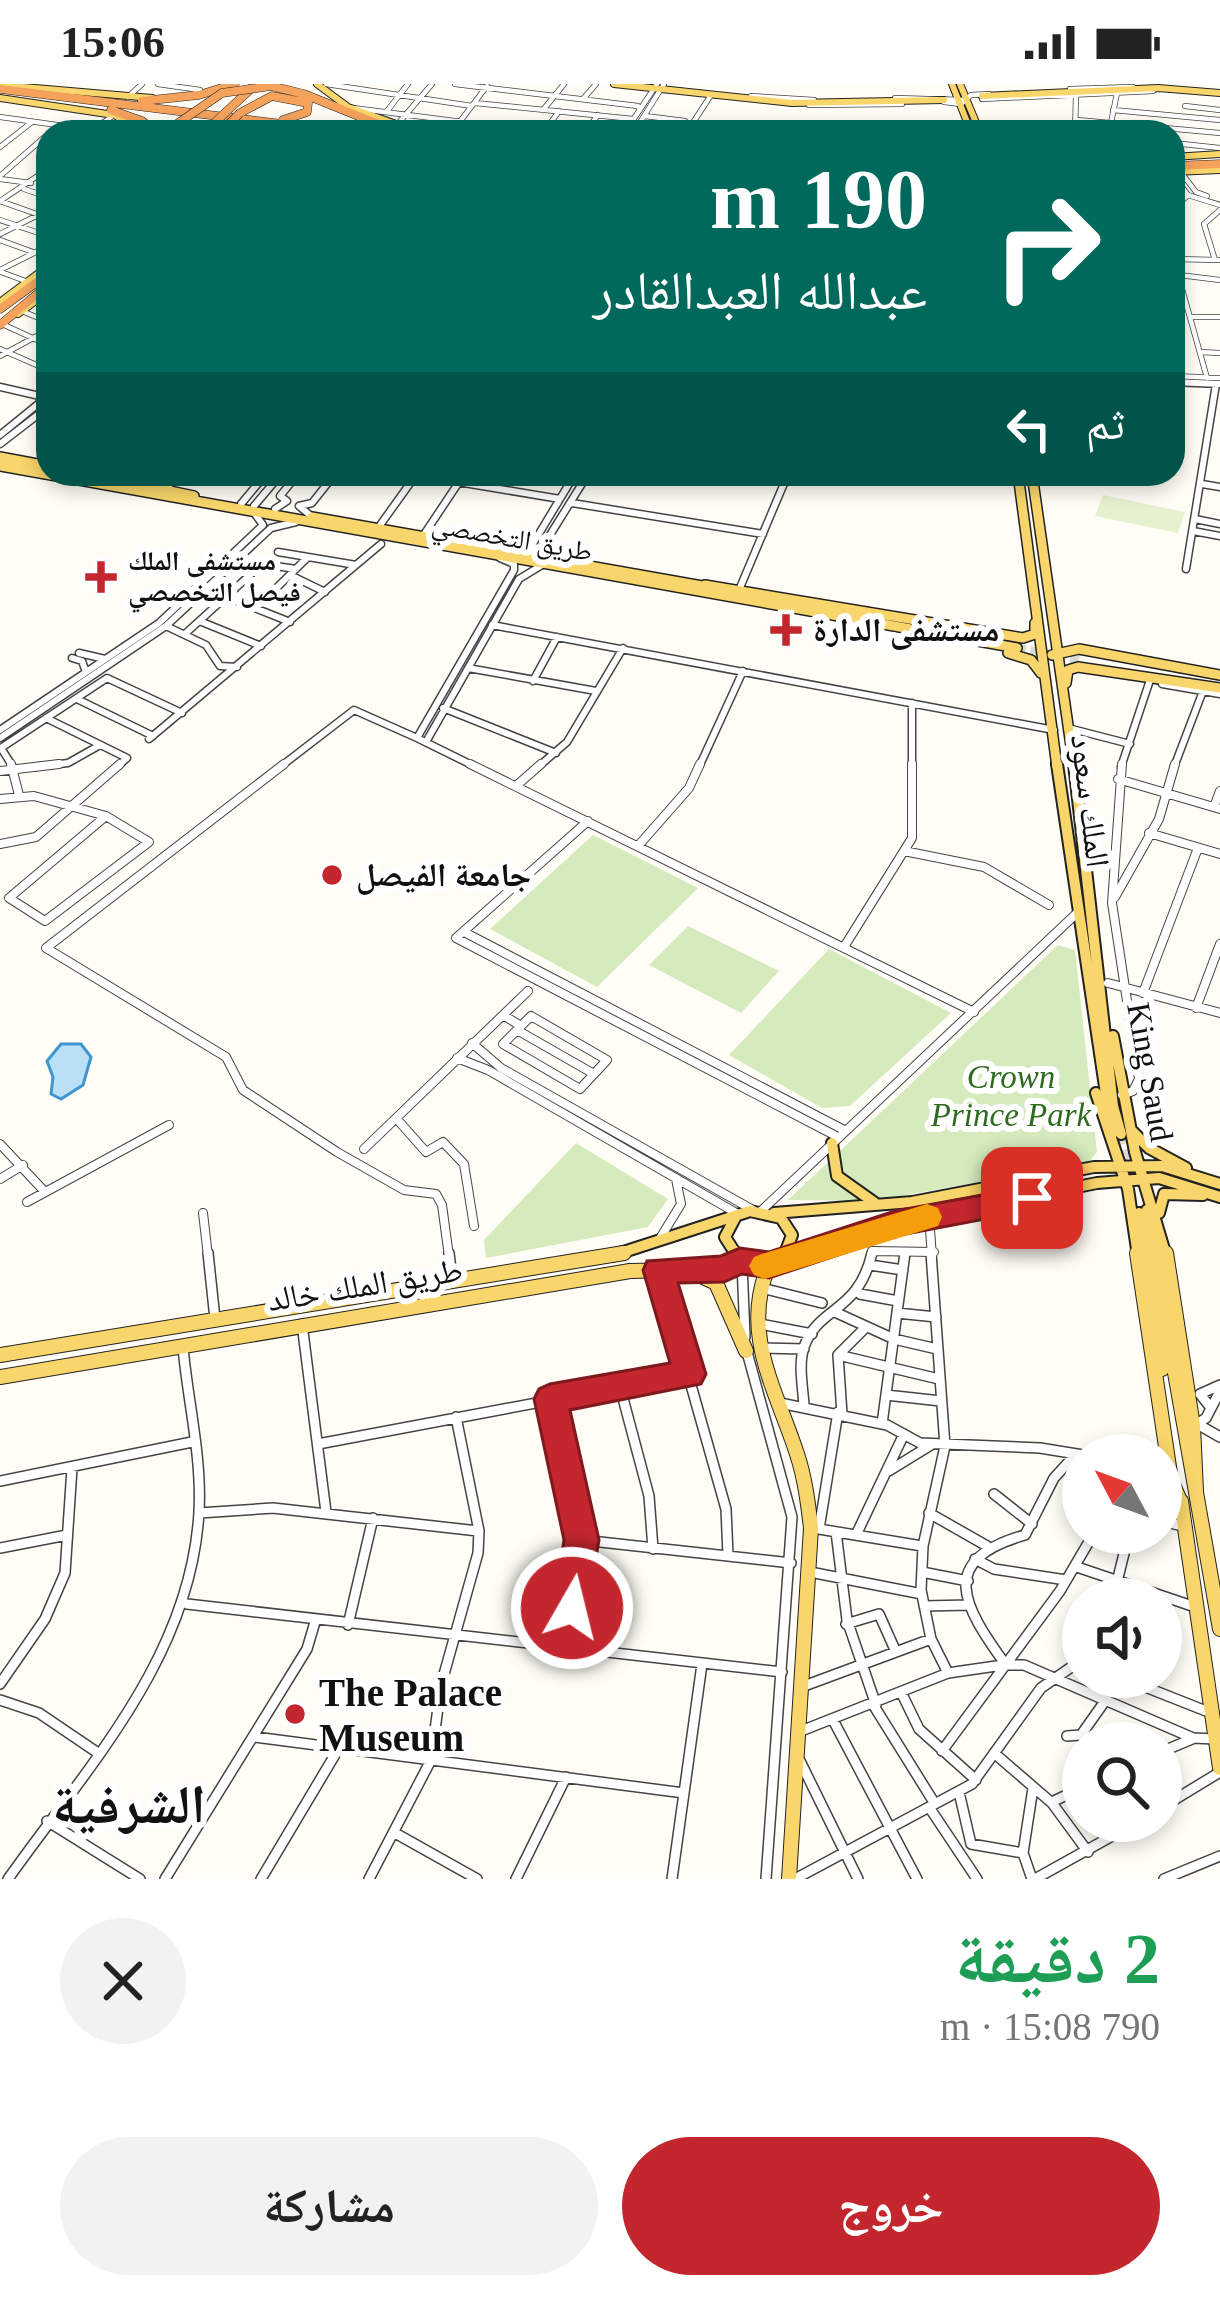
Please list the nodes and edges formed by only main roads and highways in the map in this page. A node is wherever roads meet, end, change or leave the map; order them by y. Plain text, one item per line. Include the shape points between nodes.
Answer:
1 (231, 84) edge
2 (245, 84) edge
3 (264, 84) edge
4 (319, 84) edge
5 (614, 84) edge
6 (628, 86) edge
7 (658, 86) edge
8 (1156, 90) junction
9 (0, 94) edge
10 (967, 95) edge
11 (1220, 95) edge
12 (40, 96) junction
13 (234, 112) junction
14 (127, 120) edge
15 (140, 120) edge
16 (186, 120) edge
17 (189, 120) edge
18 (223, 120) edge
19 (226, 120) edge
20 (226, 120) edge
21 (274, 120) edge
22 (359, 120) edge
23 (374, 120) edge
24 (377, 120) edge
25 (1220, 158) edge
26 (1185, 164) edge
27 (36, 281) edge
28 (36, 287) edge
29 (36, 287) edge
30 (36, 293) edge
31 (0, 312) edge
32 (0, 464) edge
33 (36, 467) edge
34 (36, 470) edge
35 (126, 486) edge
36 (128, 486) edge
37 (136, 486) edge
38 (1020, 486) edge
39 (1034, 486) edge
40 (160, 492) junction
41 (254, 509) junction
42 (543, 561) junction
43 (678, 581) junction
44 (1037, 596) junction
45 (1051, 597) junction
46 (776, 605) junction
47 (986, 634) junction
48 (953, 640) junction
49 (1051, 652) junction
50 (1113, 656) junction
51 (1083, 658) tunnel mouth
52 (1111, 670) junction
53 (1220, 684) edge
54 (1055, 703) junction
55 (1077, 918) junction
56 (1094, 934) junction
57 (1122, 1095) junction
58 (1100, 1119) junction
59 (839, 1137) road end
60 (1094, 1167) junction
61 (1141, 1171) junction
62 (1125, 1178) junction
63 (1204, 1179) junction
64 (1097, 1183) junction
65 (1216, 1192) edge
66 (878, 1204) junction
67 (762, 1212) junction
68 (1148, 1213) junction
69 (737, 1217) junction
70 (1133, 1229) junction
71 (741, 1261) junction
72 (775, 1262) junction
73 (687, 1270) junction
74 (754, 1354) junction
75 (0, 1355) edge
76 (0, 1377) edge
77 (1164, 1434) edge
78 (1173, 1434) edge
79 (1196, 1491) junction
80 (1182, 1509) edge
81 (1220, 1628) edge
82 (1220, 1770) edge
83 (796, 1878) edge

1 - 9 main road via 128,97
1 - 12 highway via 152,101
2 - 17 highway, bridge
3 - 13 highway
3 - 16 highway, bridge via 216,95
3 - 22 highway
4 - 23 highway via 335,105
4 - 24 main road
5 - 6 main road
6 - 7 main road
7 - 7 main road via 822,102 944,99 833,104
8 - 10 main road
8 - 11 main road
8 - 11 main road
9 - 12 highway
9 - 14 main road
12 - 15 highway
12 - 18 highway
13 - 19 highway, bridge
13 - 20 highway, bridge
13 - 21 highway via 275,96 310,105
25 - 26 highway
27 - 31 main road
28 - 31 highway
29 - 31 highway
30 - 31 main road via 22,310
32 - 33 main road
32 - 34 main road
35 - 40 main road
36 - 40 main road, طريق التخصصي
37 - 40 main road
38 - 44 main road, الملك سعود
39 - 45 main road, الملك سعود
40 - 41 main road, طريق التخصصي
40 - 41 main road, طريق التخصصي
41 - 42 main road, طريق التخصصي
41 - 42 main road, طريق التخصصي
42 - 43 main road, طريق التخصصي
42 - 46 main road, طريق التخصصي
43 - 46 main road, طريق التخصصي via 1017,646
43 - 47 main road
44 - 47 main road via 1035,634
44 - 49 main road, الملك سعود
45 - 49 main road, الملك سعود
45 - 50 main road via 1066,641
46 - 48 main road
47 - 48 main road via 1029,646 1016,651
47 - 49 main road
48 - 49 main road
48 - 54 main road via 1031,660
49 - 50 main road
49 - 52 main road
49 - 54 main road, الملك سعود
50 - 52 main road via 1073,654
50 - 53 main road
51 - 53 main road
52 - 53 main road
52 - 54 main road via 1068,670
54 - 55 main road, الملك سعود
54 - 56 main road, الملك سعود via 1068,728
55 - 56 main road, الملك سعود via 1117,1134
55 - 58 main road, King Saud
56 - 57 main road, King Saud
57 - 58 main road via 1129,1143 1109,1140
57 - 61 main road, King Saud
57 - 63 main road via 1135,1138
58 - 60 main road
58 - 62 main road, King Saud
59 - 66 main road via 837,1176
60 - 62 main road
60 - 66 main road
61 - 62 main road
61 - 63 main road via 1162,1166
61 - 65 main road
61 - 68 main road, King Saud
62 - 64 main road
62 - 70 main road, King Saud
63 - 65 main road
64 - 70 main road via 1124,1197
64 - 72 main road via 929,1216
65 - 68 main road via 1164,1195
66 - 67 main road
67 - 69 main road
67 - 72 main road via 792,1235
68 - 70 main road via 1149,1198 1132,1200
68 - 78 main road
68 - 79 main road
68 - 79 main road via 1196,1426
69 - 71 main road via 725,1237
69 - 75 main road, طريق الملك خالد via 584,1262
70 - 77 main road, King Saud
71 - 72 main road
71 - 73 main road, طريق الملك خالد
72 - 74 main road via 760,1288
73 - 74 main road via 716,1283
73 - 76 main road, طريق الملك خالد via 630,1270
74 - 83 main road via 779,1402 815,1529
79 - 81 main road
80 - 82 main road

